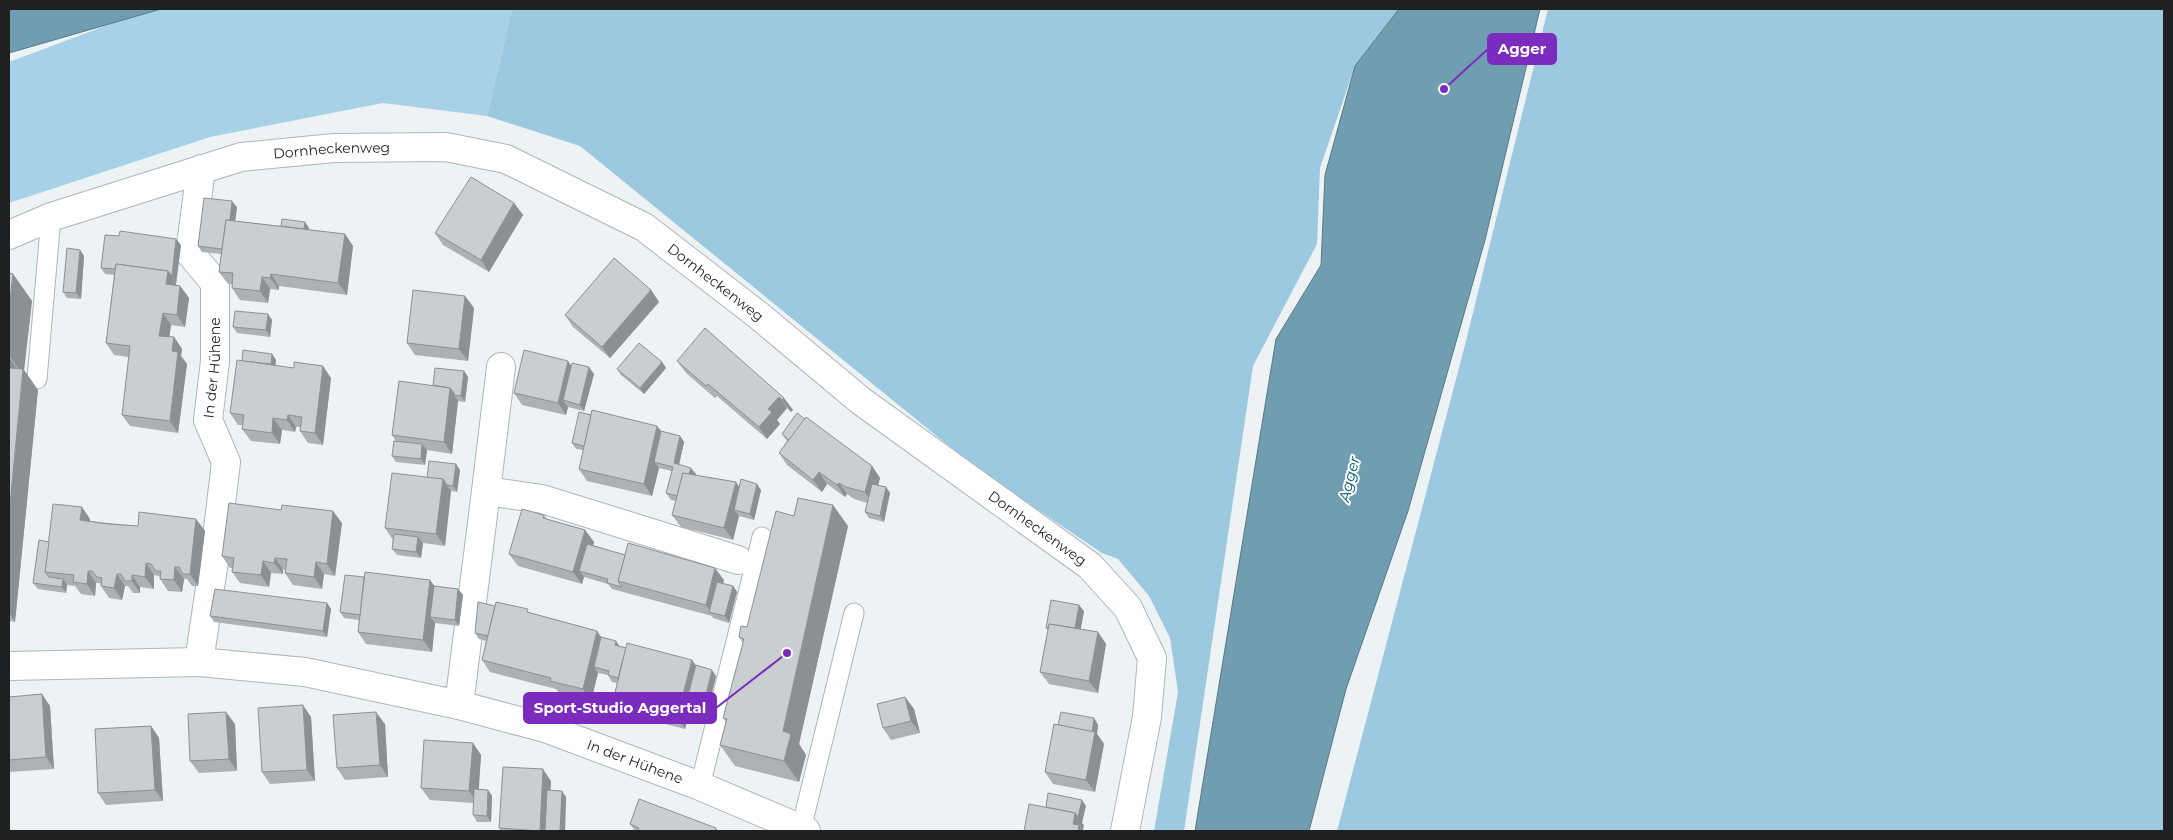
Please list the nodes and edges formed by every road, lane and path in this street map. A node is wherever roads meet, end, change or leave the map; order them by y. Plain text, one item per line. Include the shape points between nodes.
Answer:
1 (201, 169) junction
2 (51, 217) junction
3 (9, 235) edge
4 (501, 367) dead end
5 (38, 379) dead end
6 (486, 491) junction
7 (762, 537) dead end
8 (738, 560) dead end
9 (854, 613) dead end
10 (199, 662) junction
11 (9, 666) edge
12 (459, 705) junction
13 (700, 786) junction
14 (804, 830) edge
15 (1125, 831) edge

1 - 2 street, Dornheckenweg
1 - 10 street, In der Hühene via 190,253 215,282 215,361 208,420 226,462
1 - 15 street, Dornheckenweg via 240,158 334,148 446,147 506,159 644,226 861,401 1090,566 1128,608 1152,658 1147,717
2 - 3 street, Dornheckenweg
2 - 5 lane
4 - 6 street
6 - 8 street via 542,499
6 - 12 street
7 - 13 lane
9 - 14 lane
10 - 11 street, In der Hühene
10 - 12 street, In der Hühene via 305,672
12 - 13 street, In der Hühene via 545,728
13 - 14 street, In der Hühene

